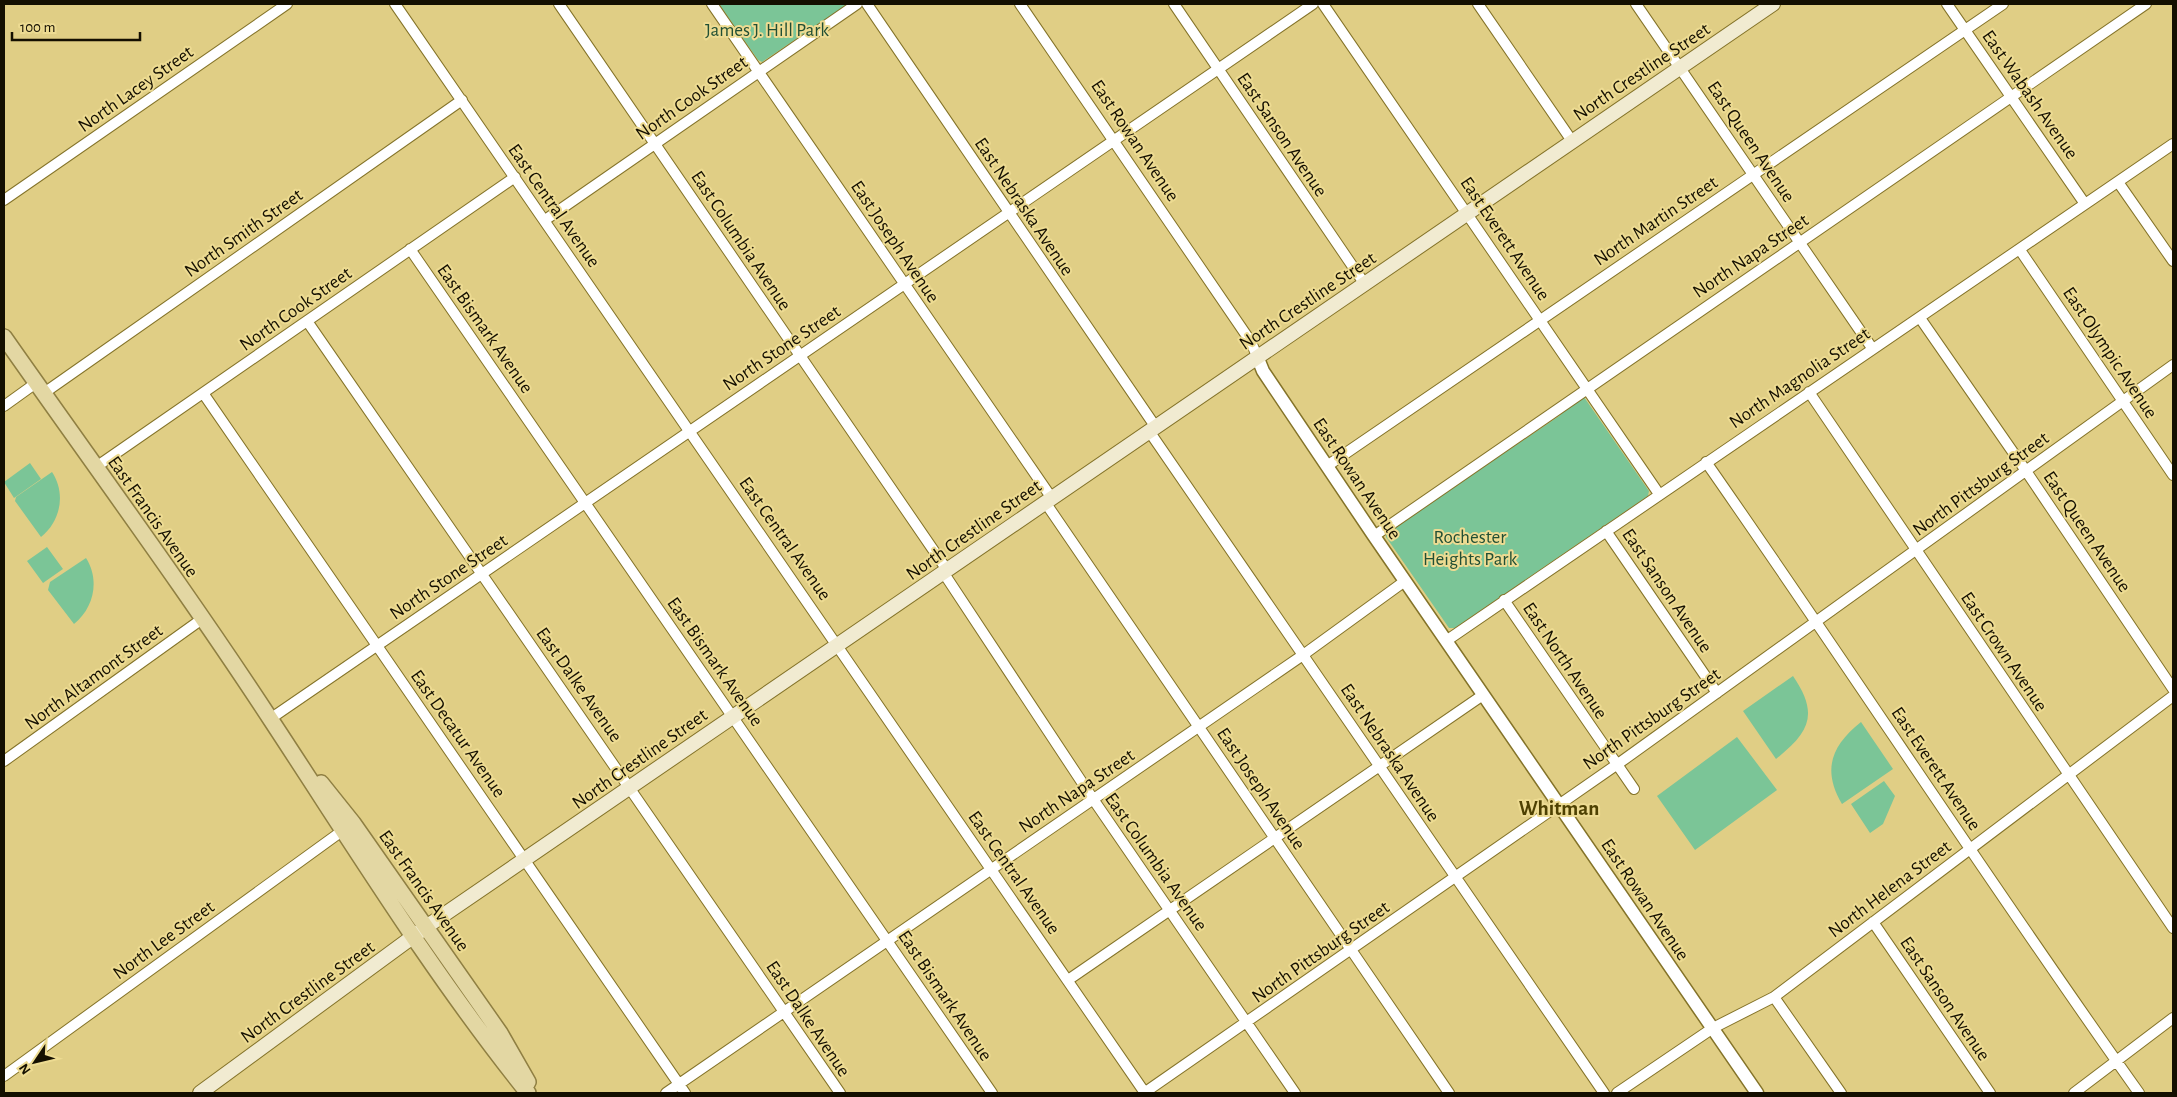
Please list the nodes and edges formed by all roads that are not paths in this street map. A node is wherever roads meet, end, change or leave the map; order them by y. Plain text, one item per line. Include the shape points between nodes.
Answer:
1 (287, 4) edge
2 (559, 4) edge
3 (712, 4) edge
4 (857, 4) edge
5 (867, 4) edge
6 (1020, 4) edge
7 (1174, 4) edge
8 (1313, 4) edge
9 (1323, 4) edge
10 (1478, 4) edge
11 (1636, 4) edge
12 (1773, 4) edge
13 (1947, 4) edge
14 (2003, 4) edge
15 (2146, 4) edge
16 (398, 5) edge
17 (1965, 30) junction
18 (1680, 67) junction
19 (1218, 69) junction
20 (759, 71) junction
21 (2012, 96) junction
22 (462, 100) junction
23 (1114, 141) junction
24 (1572, 141) junction
25 (654, 143) junction
26 (2173, 144) edge
27 (1754, 175) junction
28 (515, 177) junction
29 (2118, 182) junction
30 (4, 200) edge
31 (2085, 204) junction
32 (1008, 213) junction
33 (1468, 213) junction
34 (544, 220) junction
35 (1800, 242) junction
36 (410, 249) junction
37 (2020, 250) junction
38 (2173, 262) edge
39 (1364, 283) junction
40 (904, 284) junction
41 (1920, 318) junction
42 (1540, 319) junction
43 (307, 320) junction
44 (4, 337) edge
45 (1872, 348) junction
46 (800, 355) junction
47 (1257, 356) junction
48 (2173, 365) edge
49 (40, 388) junction
50 (1587, 388) junction
51 (1809, 392) junction
52 (203, 393) junction
53 (2123, 401) junction
54 (4, 406) edge
55 (1152, 429) junction
56 (690, 431) junction
57 (1706, 462) junction
58 (1327, 466) junction
59 (96, 468) junction
60 (2026, 471) junction
61 (2173, 475) edge
62 (1658, 494) junction
63 (1048, 500) junction
64 (586, 503) junction
65 (1606, 531) junction
66 (1374, 536) junction
67 (1916, 551) junction
68 (945, 571) junction
69 (482, 574) junction
70 (1405, 582) junction
71 (1504, 600) junction
72 (202, 619) junction
73 (1818, 622) junction
74 (1446, 641) junction
75 (838, 644) junction
76 (377, 646) junction
77 (1303, 655) junction
78 (2173, 689) edge
79 (1717, 693) junction
80 (1483, 695) junction
81 (2173, 696) edge
82 (733, 716) junction
83 (270, 719) junction
84 (1199, 726) junction
85 (4, 761) edge
86 (1616, 765) junction
87 (1380, 767) junction
88 (2069, 775) junction
89 (630, 787) junction
90 (1634, 789) dead end
91 (1093, 799) junction
92 (1559, 805) junction
93 (342, 831) junction
94 (1275, 838) junction
95 (1970, 848) junction
96 (525, 858) junction
97 (991, 869) junction
98 (1456, 878) junction
99 (1170, 911) junction
100 (1873, 922) junction
101 (426, 927) junction
102 (2173, 928) edge
103 (413, 936) junction
104 (888, 940) junction
105 (1351, 950) junction
106 (1068, 980) junction
107 (1774, 997) junction
108 (784, 1011) junction
109 (2173, 1018) edge
110 (1247, 1023) junction
111 (1713, 1028) junction
112 (2116, 1061) junction
113 (4, 1076) edge
114 (679, 1084) junction
115 (215, 1089) edge
116 (200, 1093) edge
117 (528, 1093) edge
118 (535, 1093) edge
119 (666, 1093) edge
120 (685, 1093) edge
121 (840, 1093) edge
122 (992, 1093) edge
123 (1145, 1093) edge
124 (1295, 1093) edge
125 (1449, 1093) edge
126 (1604, 1093) edge
127 (1617, 1093) edge
128 (1757, 1093) edge
129 (1841, 1093) edge
130 (1990, 1093) edge
131 (2074, 1093) edge
132 (2139, 1093) edge

1 - 30 street, North Lacey Street
2 - 25 street, East Columbia Avenue
3 - 20 street, East Joseph Avenue
4 - 20 street, North Cook Street
5 - 32 street, East Nebraska Avenue
6 - 23 street, East Rowan Avenue
7 - 19 street, East Sanson Avenue
8 - 19 street, North Stone Street
9 - 33 street, East Everett Avenue
10 - 24 street
11 - 18 street, East Queen Avenue
12 - 18 main road, North Crestline Street
13 - 17 street, East Wabash Avenue
14 - 17 street, North Martin Street
15 - 21 street, North Napa Street
16 - 22 street, East Central Avenue
17 - 21 street, East Wabash Avenue
17 - 27 street, North Martin Street
18 - 24 main road, North Crestline Street
18 - 27 street, East Queen Avenue
19 - 23 street, North Stone Street
19 - 39 street, East Sanson Avenue
20 - 25 street, North Cook Street
20 - 40 street, East Joseph Avenue
21 - 31 street, East Wabash Avenue
21 - 35 street, North Napa Street
22 - 28 street, East Central Avenue
22 - 49 street, North Smith Street
23 - 32 street, North Stone Street
23 - 47 street, East Rowan Avenue via 1251,342
24 - 33 main road, North Crestline Street
25 - 34 street, North Cook Street
25 - 46 street, East Columbia Avenue
26 - 29 street, North Magnolia Street
27 - 35 street, East Queen Avenue
27 - 42 street, North Martin Street
28 - 34 street, East Central Avenue
28 - 36 street, North Cook Street
29 - 31 street, North Magnolia Street
29 - 38 street
31 - 37 street, North Magnolia Street
32 - 40 street, North Stone Street
32 - 55 street, East Nebraska Avenue
33 - 39 main road, North Crestline Street
33 - 42 street, East Everett Avenue
34 - 56 street, East Central Avenue
35 - 45 street, East Queen Avenue
35 - 50 street, North Napa Street
36 - 43 street, North Cook Street
36 - 64 street, East Bismark Avenue
37 - 41 street, North Magnolia Street
37 - 53 street, East Olympic Avenue
39 - 47 main road, North Crestline Street
40 - 46 street, North Stone Street
40 - 63 street, East Joseph Avenue
41 - 45 street, North Magnolia Street
41 - 60 street, East Queen Avenue
42 - 50 street, East Everett Avenue
42 - 58 street, North Martin Street
43 - 52 street, North Cook Street
43 - 69 street, East Dalke Avenue
44 - 49 main road, East Francis Avenue
45 - 51 street, North Magnolia Street
46 - 56 street, North Stone Street
46 - 68 street, East Columbia Avenue
47 - 55 main road, North Crestline Street
47 - 58 street, East Rowan Avenue via 1263,371
48 - 53 street, North Pittsburg Street
49 - 54 street, North Smith Street
49 - 59 main road, East Francis Avenue
50 - 62 street, East Everett Avenue
50 - 66 street, North Napa Street
51 - 57 street, North Magnolia Street
51 - 67 street, East Crown Avenue
52 - 59 street, North Cook Street
52 - 76 street, East Decatur Avenue
53 - 60 street, North Pittsburg Street
53 - 61 street, East Olympic Avenue
55 - 63 main road, North Crestline Street
55 - 77 street, East Nebraska Avenue
56 - 64 street, North Stone Street
56 - 75 street, East Central Avenue
57 - 62 street, North Magnolia Street
57 - 73 street, East Everett Avenue
58 - 66 street, East Rowan Avenue
59 - 72 main road, East Francis Avenue
60 - 67 street, North Pittsburg Street
60 - 78 street, East Queen Avenue
62 - 65 street, North Magnolia Street
63 - 68 main road, North Crestline Street
63 - 84 street, East Joseph Avenue
64 - 69 street, North Stone Street
64 - 82 street, East Bismark Avenue
65 - 71 street, North Magnolia Street
65 - 79 street, East Sanson Avenue
66 - 70 street, East Rowan Avenue
67 - 73 street, North Pittsburg Street
67 - 88 street, East Crown Avenue
68 - 75 main road, North Crestline Street
68 - 91 street, East Columbia Avenue
69 - 76 street, North Stone Street
69 - 89 street, East Dalke Avenue
70 - 74 street, East Rowan Avenue
70 - 77 street, North Napa Street
71 - 74 street, North Magnolia Street
71 - 86 street, East North Avenue
72 - 83 main road, East Francis Avenue
72 - 85 street, North Altamont Street
73 - 79 street, North Pittsburg Street
73 - 95 street, East Everett Avenue
74 - 80 street, East Rowan Avenue
75 - 82 main road, North Crestline Street
75 - 97 street, East Central Avenue
76 - 83 street, North Stone Street
76 - 96 street, East Decatur Avenue
77 - 84 street, North Napa Street
77 - 87 street, East Nebraska Avenue
79 - 86 street, North Pittsburg Street
80 - 87 street
80 - 92 street, East Rowan Avenue
81 - 88 street, North Helena Street
82 - 89 main road, North Crestline Street
82 - 104 street, East Bismark Avenue
83 - 93 main road, East Francis Avenue
83 - 101 main road, East Francis Avenue via 353,823
84 - 91 street, North Napa Street
84 - 94 street, East Joseph Avenue
86 - 90 street, East North Avenue
86 - 92 street, North Pittsburg Street
87 - 94 street
87 - 98 street, East Nebraska Avenue
88 - 95 street, North Helena Street
88 - 102 street, East Crown Avenue
89 - 96 main road, North Crestline Street
89 - 108 street, East Dalke Avenue
91 - 97 street, North Napa Street
91 - 99 street, East Columbia Avenue
92 - 98 street, North Pittsburg Street
92 - 111 street, East Rowan Avenue
93 - 103 main road, East Francis Avenue
93 - 113 street, North Lee Street
94 - 99 street
94 - 105 street, East Joseph Avenue
95 - 100 street, North Helena Street
95 - 112 street, East Everett Avenue
96 - 101 main road, North Crestline Street
96 - 114 street, East Decatur Avenue
97 - 104 street, North Napa Street
97 - 106 street, East Central Avenue
98 - 105 street, North Pittsburg Street
98 - 126 street, East Nebraska Avenue
99 - 106 street
99 - 110 street, East Columbia Avenue
100 - 107 street, North Helena Street
100 - 130 street, East Sanson Avenue
101 - 103 main road, North Crestline Street
101 - 118 main road, East Francis Avenue via 500,1033
103 - 115 main road, North Crestline Street
103 - 117 main road, East Francis Avenue via 487,1042
104 - 108 street, North Napa Street
104 - 122 street, East Bismark Avenue
105 - 110 street, North Pittsburg Street
105 - 125 street, East Joseph Avenue
106 - 123 street, East Central Avenue
107 - 111 street, North Helena Street
107 - 129 street
108 - 114 street, North Napa Street
108 - 121 street, East Dalke Avenue
109 - 112 street
110 - 123 street, North Pittsburg Street
110 - 124 street, East Columbia Avenue
111 - 127 street, North Helena Street
111 - 128 street, East Rowan Avenue
112 - 131 street
112 - 132 street, East Everett Avenue
114 - 119 street, North Napa Street
114 - 120 street, East Decatur Avenue
115 - 116 main road, North Crestline Street

